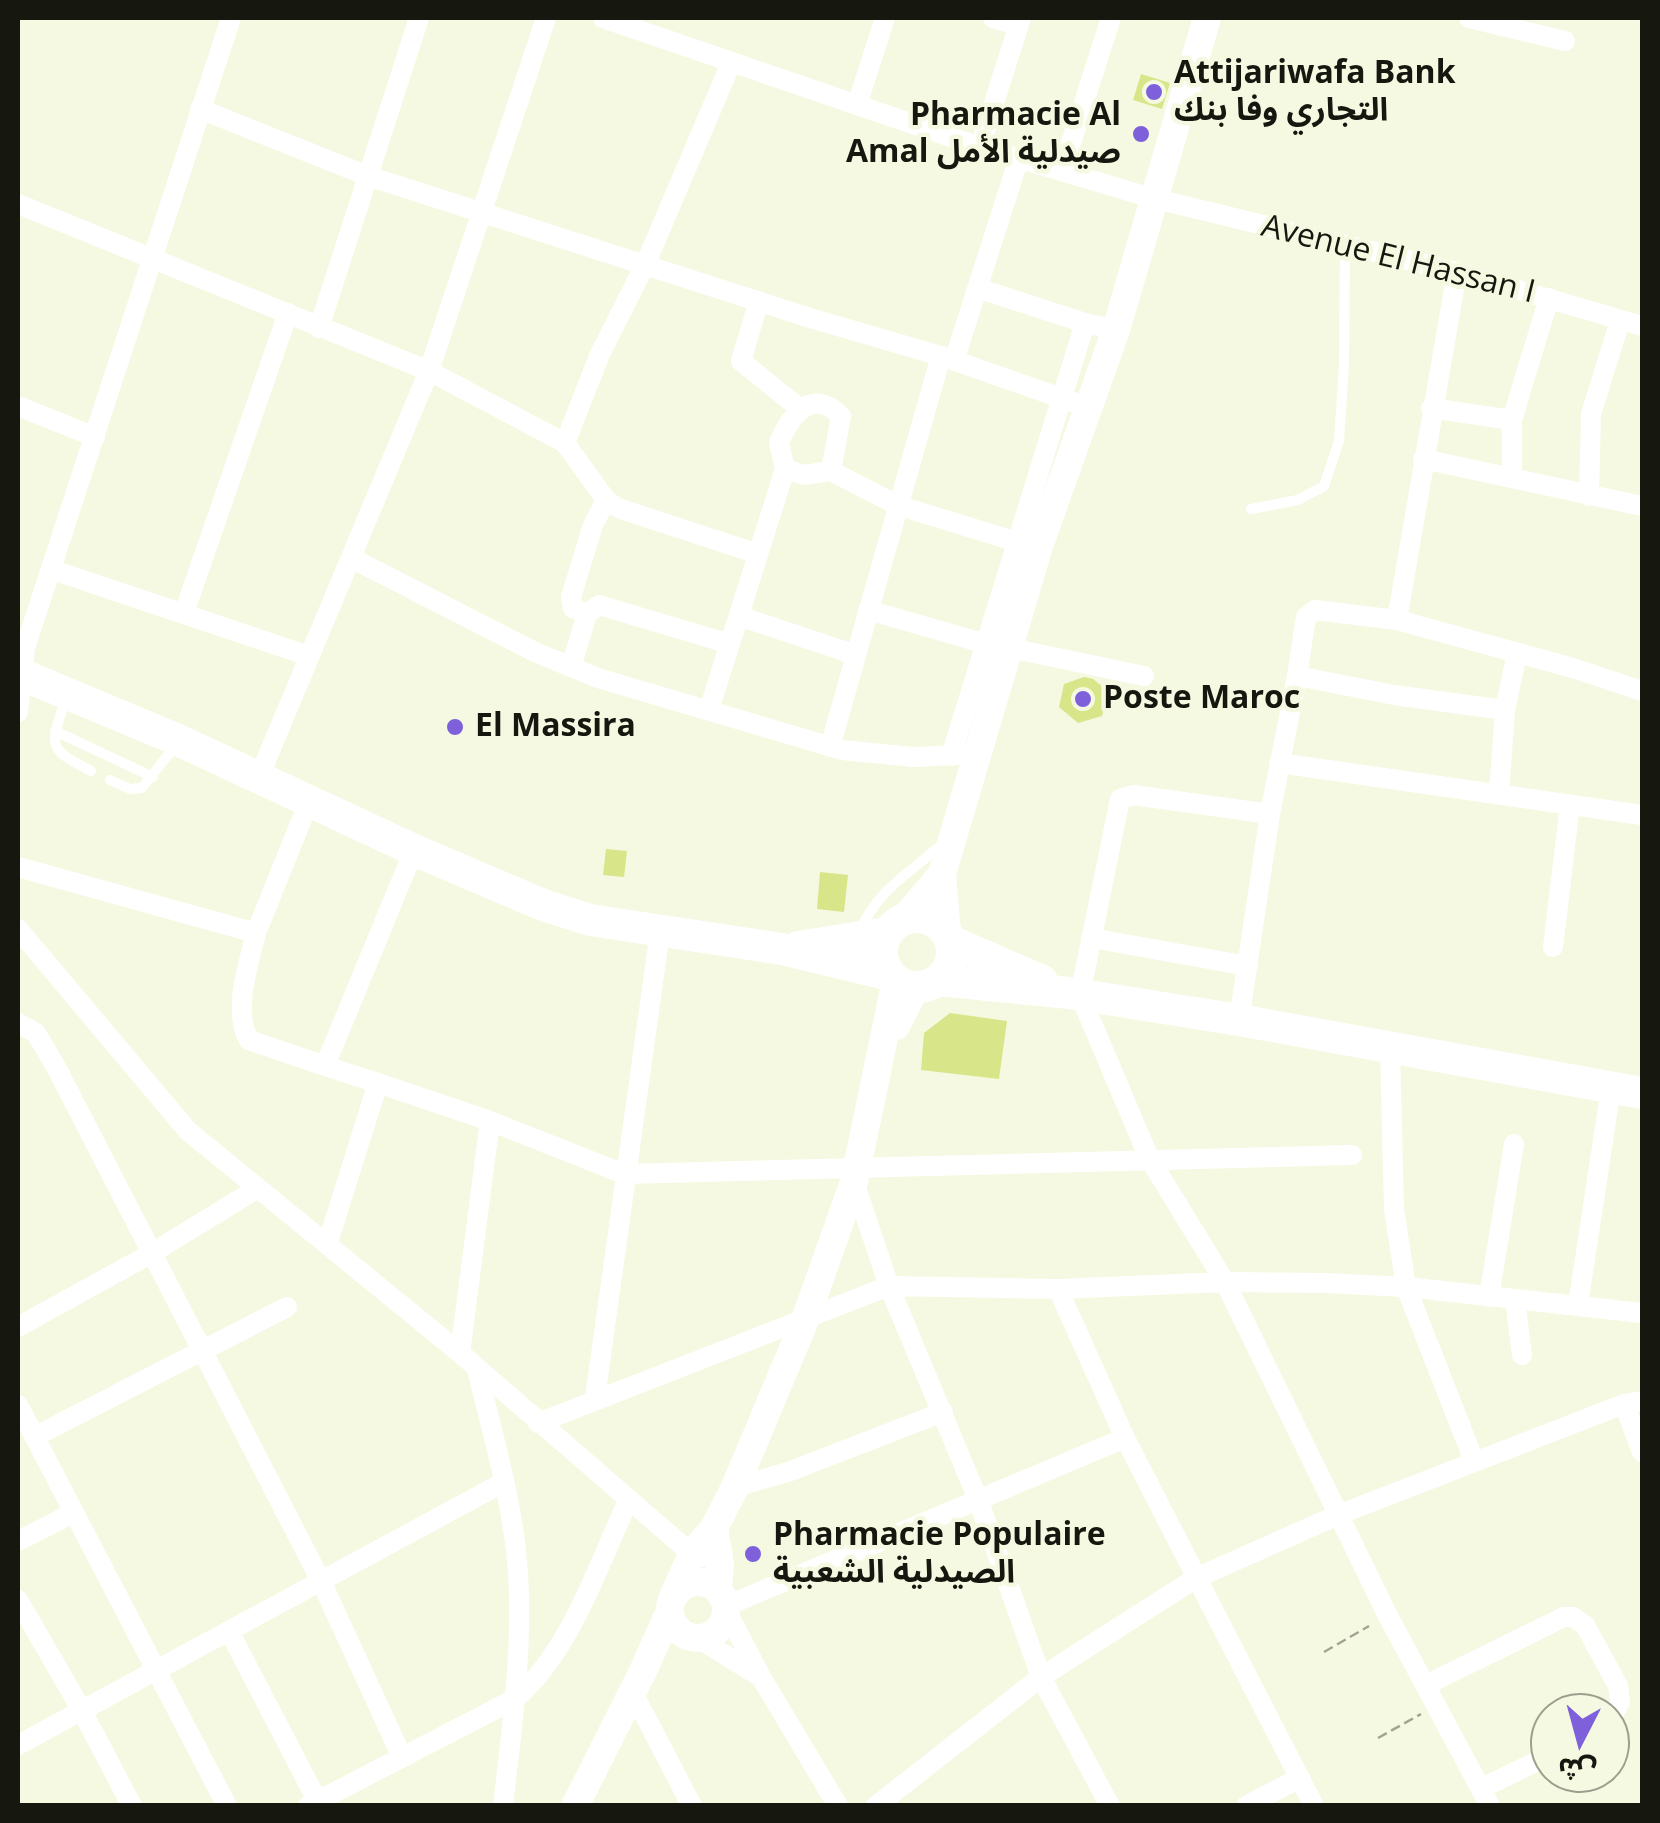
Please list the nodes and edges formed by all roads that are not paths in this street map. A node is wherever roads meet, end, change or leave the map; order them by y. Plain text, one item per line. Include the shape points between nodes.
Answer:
1 (231, 18) edge
2 (419, 18) edge
3 (546, 18) edge
4 (603, 18) edge
5 (885, 18) edge
6 (993, 18) edge
7 (1110, 18) edge
8 (1207, 18) edge
9 (1469, 18) edge
10 (1020, 21) edge
11 (1565, 42) dead end
12 (731, 63) junction
13 (857, 105) junction
14 (200, 109) junction
15 (980, 147) junction
16 (1018, 158) junction
17 (1062, 170) junction
18 (368, 176) junction
19 (1152, 198) junction
20 (18, 204) edge
21 (482, 212) junction
22 (1345, 246) junction
23 (152, 258) junction
24 (646, 263) junction
25 (1457, 272) junction
26 (977, 288) junction
27 (1549, 298) junction
28 (758, 301) junction
29 (288, 313) junction
30 (1620, 320) junction
31 (1086, 323) junction
32 (1642, 326) edge
33 (319, 328) junction
34 (1116, 330) junction
35 (947, 359) junction
36 (428, 371) junction
37 (1076, 402) junction
38 (18, 406) edge
39 (799, 408) junction
40 (1432, 408) junction
41 (1512, 420) junction
42 (95, 437) junction
43 (566, 444) junction
44 (1423, 459) junction
45 (784, 469) junction
46 (830, 471) junction
47 (1512, 476) junction
48 (1589, 496) junction
49 (606, 500) junction
50 (897, 506) junction
51 (1642, 506) edge
52 (1251, 509) dead end
53 (1028, 545) junction
54 (758, 554) junction
55 (352, 559) junction
56 (53, 570) junction
57 (868, 610) junction
58 (184, 613) junction
59 (588, 614) junction
60 (739, 616) junction
61 (1397, 620) junction
62 (730, 644) junction
63 (998, 646) junction
64 (1517, 653) junction
65 (856, 655) junction
66 (309, 656) junction
67 (571, 667) junction
68 (19, 674) edge
69 (1144, 676) dead end
70 (1297, 676) junction
71 (1642, 691) edge
72 (66, 694) junction
73 (709, 710) junction
74 (1505, 710) junction
75 (18, 712) edge
76 (55, 731) junction
77 (178, 740) junction
78 (830, 747) junction
79 (964, 755) junction
80 (1279, 762) junction
81 (92, 771) dead end
82 (153, 777) junction
83 (259, 777) junction
84 (110, 780) dead end
85 (1500, 794) junction
86 (310, 800) junction
87 (1570, 805) junction
88 (1642, 812) edge
89 (1270, 814) junction
90 (954, 833) junction
91 (414, 850) junction
92 (18, 868) edge
93 (942, 874) junction
94 (18, 928) edge
95 (882, 930) junction
96 (660, 932) junction
97 (256, 933) junction
98 (948, 938) junction
99 (1092, 938) junction
100 (1553, 947) dead end
101 (782, 949) junction
102 (1248, 966) junction
103 (910, 980) junction
104 (1075, 994) junction
105 (1238, 1020) junction
106 (18, 1023) edge
107 (1390, 1050) junction
108 (325, 1066) junction
109 (378, 1083) junction
110 (1627, 1091) edge
111 (490, 1121) junction
112 (1514, 1144) dead end
113 (1352, 1156) dead end
114 (1149, 1158) junction
115 (624, 1174) junction
116 (855, 1175) junction
117 (258, 1188) junction
118 (328, 1242) junction
119 (152, 1253) junction
120 (1225, 1282) junction
121 (889, 1286) junction
122 (1406, 1287) junction
123 (1058, 1290) junction
124 (1489, 1297) junction
125 (1516, 1300) junction
126 (1578, 1304) junction
127 (287, 1307) dead end
128 (1642, 1313) edge
129 (805, 1320) junction
130 (18, 1327) edge
131 (202, 1350) junction
132 (460, 1352) junction
133 (1522, 1355) dead end
134 (477, 1369) junction
135 (595, 1398) junction
136 (1633, 1402) edge
137 (18, 1405) edge
138 (943, 1412) junction
139 (538, 1422) junction
140 (34, 1437) junction
141 (1126, 1438) junction
142 (1642, 1452) edge
143 (1474, 1460) junction
144 (504, 1482) junction
145 (735, 1487) junction
146 (628, 1500) junction
147 (979, 1502) junction
148 (73, 1513) junction
149 (1338, 1515) junction
150 (714, 1528) junction
151 (18, 1541) edge
152 (692, 1554) junction
153 (1196, 1578) junction
154 (320, 1582) junction
155 (722, 1592) junction
156 (18, 1600) edge
157 (671, 1604) junction
158 (228, 1631) junction
159 (694, 1637) junction
160 (156, 1669) junction
161 (1040, 1676) junction
162 (761, 1678) junction
163 (638, 1681) junction
164 (1426, 1685) junction
165 (1619, 1693) edge
166 (515, 1699) junction
167 (81, 1709) junction
168 (18, 1746) edge
169 (401, 1755) junction
170 (1530, 1768) edge
171 (1300, 1778) junction
172 (1486, 1797) edge
173 (315, 1804) edge
174 (690, 1805) edge
175 (132, 1806) edge
176 (227, 1806) edge
177 (503, 1806) edge
178 (575, 1806) edge
179 (838, 1806) edge
180 (876, 1806) edge
181 (1110, 1806) edge
182 (1246, 1806) edge
183 (1314, 1806) edge

1 - 14 street
2 - 18 street
3 - 21 street
4 - 12 street, Avenue El Hassan I
5 - 13 street
6 - 10 street
7 - 17 street
8 - 19 main road
9 - 11 street
10 - 15 street
12 - 13 street, Avenue El Hassan I
12 - 24 street
13 - 15 street, Avenue El Hassan I
14 - 18 street
14 - 23 street
15 - 16 street, Avenue El Hassan I
16 - 17 street, Avenue El Hassan I
16 - 26 street
17 - 19 street, Avenue El Hassan I
18 - 21 street
18 - 33 street
19 - 22 street, Avenue El Hassan I
19 - 34 main road
20 - 23 street
21 - 24 street
21 - 36 street
22 - 25 street, Avenue El Hassan I
22 - 52 lane via 1339,441 1324,486 1298,500
23 - 29 street
23 - 42 street
24 - 28 street
24 - 43 street via 600,354
25 - 27 street, Avenue El Hassan I
25 - 40 street
26 - 31 street
26 - 35 street
27 - 30 street, Avenue El Hassan I
27 - 41 street
28 - 35 street
28 - 39 street via 742,361
29 - 33 street
29 - 58 street
30 - 32 street, Avenue El Hassan I
30 - 48 street via 1591,414
31 - 34 street
31 - 37 street
33 - 36 street
34 - 37 main road
35 - 37 street
35 - 50 street
36 - 43 street
36 - 55 street
37 - 53 main road
38 - 42 street
39 - 45 street via 779,443
39 - 46 street via 812,404 841,416
40 - 41 street
40 - 44 street
41 - 47 street
42 - 56 street
43 - 49 street
44 - 47 street
44 - 61 street
45 - 46 street via 804,475
45 - 54 street
46 - 50 street
47 - 48 street
48 - 51 street
49 - 54 street
49 - 59 street via 571,597 573,608
50 - 53 street
50 - 57 street
53 - 63 main road
54 - 60 street
55 - 66 street
55 - 67 street
56 - 58 street
56 - 68 street
57 - 63 street
57 - 65 street
58 - 66 street
59 - 62 street via 598,605
59 - 67 street
60 - 62 street
60 - 65 street
61 - 64 street
61 - 70 street via 1311,610
62 - 73 street
63 - 69 street
63 - 79 main road
64 - 71 street
64 - 74 street
65 - 78 street
66 - 83 street
67 - 73 street
68 - 72 main road
68 - 75 street
70 - 74 street
70 - 80 street
72 - 76 lane
72 - 77 main road
73 - 78 street
74 - 85 street
76 - 81 lane via 58,752
76 - 82 lane
77 - 82 lane
77 - 83 main road
78 - 79 street via 913,757
79 - 90 main road
80 - 85 street
80 - 89 street
82 - 84 lane via 134,790
83 - 86 main road
85 - 87 street
86 - 91 main road
86 - 97 street
87 - 88 street
87 - 100 street
89 - 99 street via 1133,795 1120,799
89 - 102 street
90 - 93 main road
90 - 95 lane via 882,893 868,912
91 - 96 main road via 544,905
91 - 108 street
92 - 97 street
93 - 95 main road
93 - 98 main road
94 - 117 street via 164,1106
95 - 98 main road via 923,918
95 - 101 main road
95 - 103 main road via 882,954
96 - 101 main road
96 - 115 street
97 - 108 street via 244,1031 249,1040
98 - 103 main road via 950,962
98 - 104 main road
99 - 102 street
99 - 104 street
101 - 103 main road
102 - 105 street
103 - 104 main road
103 - 116 main road via 884,1050
104 - 105 main road
104 - 114 street
105 - 107 main road
106 - 119 street via 36,1033
107 - 110 main road
107 - 122 street via 1394,1210
108 - 109 street
109 - 111 street
109 - 118 street
110 - 126 street
111 - 115 street
111 - 132 street
112 - 124 street
113 - 114 street
114 - 116 street
114 - 120 street
115 - 116 street
115 - 135 street
116 - 121 street
116 - 129 main road
117 - 118 street
117 - 119 street
118 - 132 street
119 - 130 street
119 - 131 street
120 - 122 street
120 - 123 street
120 - 149 street
121 - 123 street
121 - 129 street
121 - 138 street
122 - 124 street
122 - 143 street
123 - 141 street
124 - 125 street
125 - 126 street
125 - 133 street
126 - 128 street
127 - 131 street
129 - 135 street
129 - 145 main road
131 - 140 street
131 - 154 street
132 - 134 street
134 - 139 street
134 - 144 street
135 - 139 street
136 - 142 street
136 - 143 street
137 - 140 street
138 - 145 street
138 - 147 street
139 - 146 street
140 - 148 street
141 - 147 street
141 - 153 street
143 - 149 street
144 - 154 street
144 - 166 street via 518,1612
145 - 150 main road
146 - 152 street
146 - 166 street via 555,1653
147 - 155 street
147 - 161 street
148 - 151 street
148 - 160 street
149 - 153 street
149 - 164 street
150 - 152 main road
150 - 155 main road
152 - 155 street
152 - 157 main road
153 - 161 street
153 - 171 street
154 - 158 street
154 - 169 street
155 - 157 main road via 699,1581 680,1588
155 - 159 main road via 718,1630
155 - 162 street
156 - 167 street
157 - 159 main road via 679,1631
157 - 163 main road
158 - 160 street
158 - 173 street
159 - 162 street
159 - 163 main road
160 - 167 street
160 - 176 street
161 - 180 street
161 - 181 street
162 - 179 street
163 - 174 street
163 - 178 main road
164 - 165 street via 1572,1617 1586,1625
164 - 172 street
166 - 169 street
166 - 177 street
167 - 168 street
167 - 175 street
169 - 173 street
170 - 172 street
171 - 182 street
171 - 183 street

